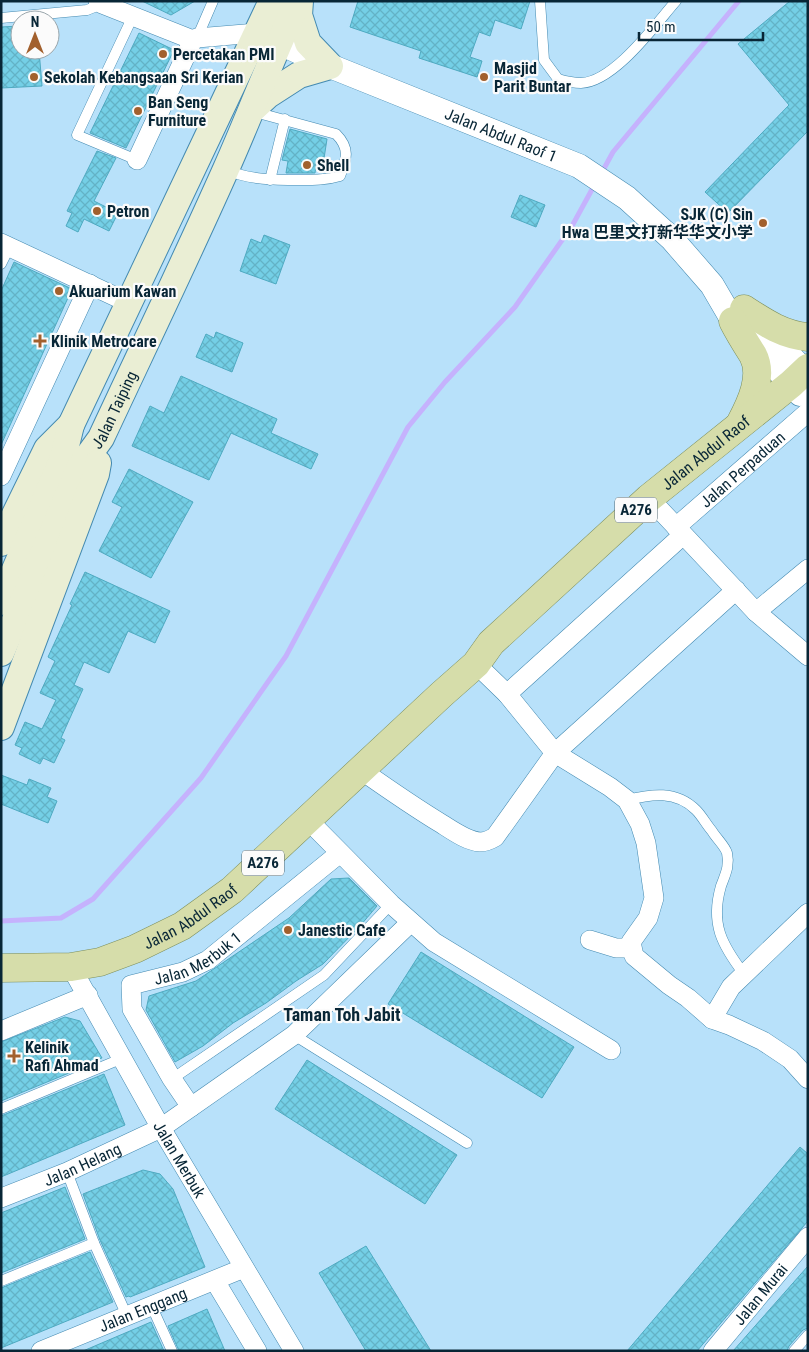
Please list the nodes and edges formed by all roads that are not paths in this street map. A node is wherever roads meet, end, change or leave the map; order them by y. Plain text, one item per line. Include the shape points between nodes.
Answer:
1 (213, 1) edge
2 (272, 1) edge
3 (299, 1) edge
4 (540, 1) edge
5 (676, 1) edge
6 (100, 3) edge
7 (133, 16) junction
8 (1, 18) edge
9 (268, 37) junction
10 (195, 39) junction
11 (330, 66) junction
12 (252, 110) junction
13 (285, 119) junction
14 (137, 160) joint
15 (226, 170) junction
16 (270, 180) junction
17 (6, 244) edge
18 (1, 264) edge
19 (90, 284) junction
20 (129, 302) junction
21 (739, 315) junction
22 (808, 337) edge
23 (804, 384) edge
24 (71, 424) junction
25 (739, 426) junction
26 (101, 438) junction
27 (1, 476) edge
28 (667, 518) junction
29 (5, 526) edge
30 (808, 569) edge
31 (736, 590) junction
32 (1, 602) edge
33 (756, 612) junction
34 (5, 645) edge
35 (808, 656) edge
36 (476, 664) junction
37 (507, 694) junction
38 (1, 727) edge
39 (555, 753) junction
40 (361, 770) junction
41 (627, 800) junction
42 (308, 820) junction
43 (340, 853) junction
44 (391, 904) junction
45 (808, 913) edge
46 (410, 922) junction
47 (590, 940) dead end
48 (631, 948) junction
49 (71, 967) junction
50 (1, 968) edge
51 (744, 974) junction
52 (88, 995) junction
53 (712, 1018) junction
54 (1, 1031) edge
55 (294, 1035) junction
56 (611, 1050) dead end
57 (123, 1058) junction
58 (172, 1079) junction
59 (808, 1079) edge
60 (191, 1107) junction
61 (1, 1109) edge
62 (161, 1128) junction
63 (467, 1143) dead end
64 (67, 1172) junction
65 (1, 1198) edge
66 (808, 1237) edge
67 (94, 1244) junction
68 (244, 1268) junction
69 (1, 1281) edge
70 (215, 1281) junction
71 (152, 1306) junction
72 (127, 1316) junction
73 (808, 1335) edge
74 (41, 1351) edge
75 (172, 1351) edge
76 (257, 1351) edge
77 (294, 1351) edge
78 (713, 1351) edge
79 (794, 1351) edge

1 - 10 lane
2 - 9 main road, Jalan Taiping
3 - 9 main road, Jalan Taiping
3 - 11 main road via 299,15 308,43
4 - 5 lane via 544,60 558,80 582,83 603,76 626,59
6 - 7 street
6 - 8 lane via 87,10
7 - 10 street
7 - 14 lane via 77,136
9 - 10 street
9 - 11 street, Jalan Abdul Raof 1
9 - 12 main road, Jalan Taiping
9 - 20 main road, Jalan Taiping
10 - 14 street
11 - 12 main road via 299,75 268,94
11 - 21 street, Jalan Abdul Raof 1 via 579,166 627,198 672,239
12 - 13 lane
12 - 15 main road, Jalan Taiping
13 - 16 lane
13 - 16 lane via 336,134 344,142 346,160 340,176 329,179
15 - 16 lane
15 - 26 main road, Jalan Taiping
17 - 18 lane
17 - 19 street
19 - 20 street
19 - 27 street
20 - 24 main road, Jalan Taiping
21 - 22 main road via 793,336
21 - 23 street, Jalan Abdul Raof 1
21 - 25 main road via 757,372 755,388
23 - 25 main road, Jalan Abdul Raof / A276
23 - 28 main road, Jalan Abdul Raof / A276
24 - 29 main road via 46,449
24 - 32 main road, Jalan Taiping via 63,458
25 - 28 main road, Jalan Abdul Raof / A276
26 - 34 main road, Jalan Taiping via 80,467
26 - 38 main road via 96,474
28 - 31 street
28 - 36 main road, Jalan Abdul Raof / A276 via 500,654
28 - 37 street
30 - 33 street
31 - 33 street
31 - 39 street
33 - 35 street
36 - 37 street
36 - 40 main road, Jalan Abdul Raof / A276
37 - 39 street
39 - 40 street via 494,837 480,842 470,840 406,803
39 - 41 street
40 - 42 main road, Jalan Abdul Raof / A276
41 - 48 street via 646,843 654,898 648,918 631,942
41 - 51 lane via 649,795 680,798 696,809 727,852 728,868 717,901 716,917 727,950
42 - 43 street
42 - 49 main road, Jalan Abdul Raof / A276 via 232,890 182,926 100,962
43 - 44 street
43 - 58 street, Jalan Merbuk 1 via 208,960 183,972 131,985 132,1009
44 - 46 street
44 - 58 lane via 324,975
45 - 51 street
46 - 55 street, Jalan Helang
46 - 56 street via 434,942
47 - 48 street via 616,948
48 - 53 street via 634,956
49 - 50 main road, Jalan Abdul Raof / A276
49 - 52 street, Jalan Merbuk
51 - 53 street via 731,987
52 - 54 street
52 - 57 street, Jalan Merbuk
53 - 59 street via 763,1041 790,1059
55 - 60 street, Jalan Helang
55 - 63 lane
57 - 61 lane
57 - 62 street, Jalan Merbuk
58 - 60 street
60 - 62 street, Jalan Helang
62 - 64 street, Jalan Helang
62 - 68 street, Jalan Merbuk
64 - 65 street, Jalan Helang
64 - 67 lane
66 - 78 street, Jalan Murai
67 - 69 lane
67 - 72 lane
68 - 70 street, Jalan Enggang
68 - 77 street, Jalan Merbuk
70 - 71 street, Jalan Enggang
70 - 76 street
71 - 72 street, Jalan Enggang
71 - 75 lane
72 - 74 street, Jalan Enggang
73 - 79 lane

